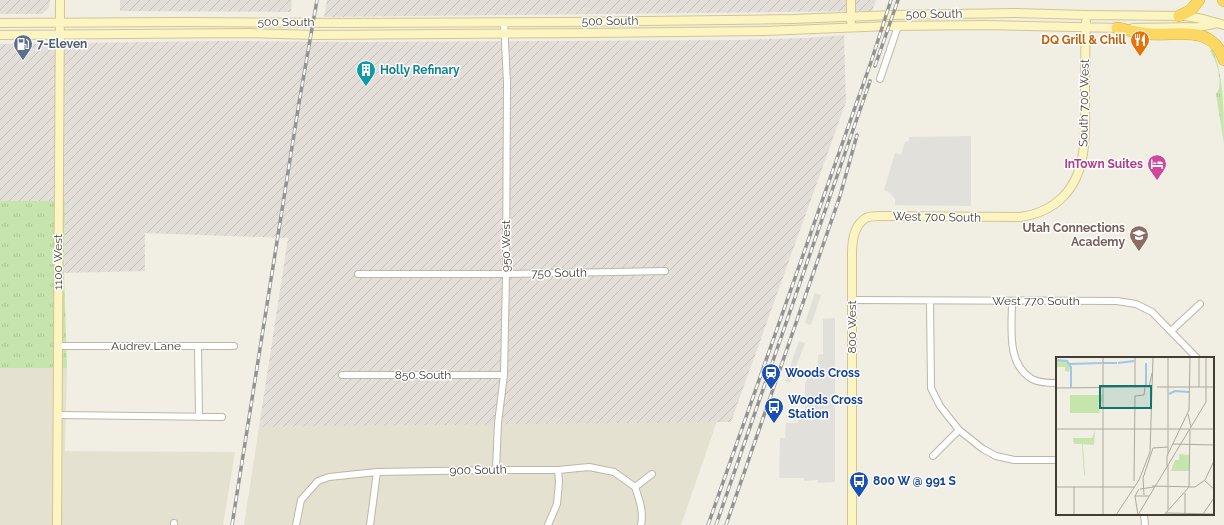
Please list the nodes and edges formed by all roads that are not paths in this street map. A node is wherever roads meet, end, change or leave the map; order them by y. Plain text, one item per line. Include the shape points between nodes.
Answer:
1 (60, 0) edge
2 (851, 0) edge
3 (1199, 0) edge
4 (924, 14) junction
5 (1086, 15) junction
6 (1178, 16) junction
7 (851, 17) junction
8 (504, 22) junction
9 (0, 23) edge
10 (60, 23) junction
11 (1222, 23) edge
12 (898, 26) junction
13 (1086, 27) junction
14 (851, 28) junction
15 (1117, 28) junction
16 (60, 34) junction
17 (505, 34) junction
18 (0, 35) edge
19 (1224, 60) edge
20 (880, 79) dead end
21 (1020, 217) joint
22 (858, 226) joint
23 (665, 271) dead end
24 (358, 274) dead end
25 (506, 274) junction
26 (852, 300) junction
27 (930, 301) junction
28 (1012, 301) junction
29 (1200, 304) dead end
30 (1171, 331) junction
31 (58, 346) junction
32 (198, 346) junction
33 (234, 346) dead end
34 (1196, 357) edge
35 (342, 375) dead end
36 (504, 375) junction
37 (1056, 383) edge
38 (58, 415) junction
39 (199, 417) junction
40 (222, 417) dead end
41 (959, 430) junction
42 (933, 456) dead end
43 (1056, 460) edge
44 (496, 470) junction
45 (558, 470) junction
46 (377, 472) junction
47 (652, 474) dead end
48 (635, 487) junction
49 (1144, 515) edge
50 (58, 525) edge
51 (296, 525) edge
52 (370, 525) edge
53 (548, 525) edge
54 (641, 525) edge
55 (852, 525) edge
56 (1145, 525) edge

1 - 10 main road, 1100 West
2 - 7 main road
3 - 6 highway via 1192,10
4 - 5 main road, 500 South
4 - 7 main road, 500 South
4 - 12 main road
5 - 6 main road, 500 South
5 - 13 main road, South 700 West
6 - 11 main road, 500 South
7 - 8 main road, 500 South
7 - 14 main road
8 - 10 main road, 500 South
8 - 17 street, 950 West
9 - 10 main road, 500 South
10 - 16 main road, 1100 West
11 - 15 main road, 500 South via 1193,27
12 - 13 main road, 500 South
12 - 14 main road, 500 South
12 - 20 street
13 - 15 main road, 500 South
13 - 21 main road, South 700 West via 1084,152 1079,170 1065,196 1055,204 1041,212
14 - 17 main road, 500 South
15 - 19 highway via 1151,34 1202,36 1217,46
16 - 17 main road, 500 South
16 - 18 main road, 500 South
16 - 31 main road, 1100 West
17 - 25 street, 950 West
21 - 22 main road, West 700 South via 879,216 867,217
22 - 26 main road, 800 West via 852,243
23 - 25 street, 750 South
24 - 25 street, 750 South
25 - 36 street, 950 West
26 - 27 street, West 770 South
26 - 55 main road, 800 West
27 - 28 street, West 770 South
27 - 41 street via 931,388 940,406
28 - 30 street, West 770 South via 1117,301 1136,304 1152,312
28 - 37 street via 1012,348 1021,369 1033,380
29 - 30 street
30 - 34 street, West 770 South
31 - 32 street, Audrev Lane
31 - 38 main road, 1100 West
32 - 33 street, Audrev Lane
32 - 39 street
35 - 36 street, 850 South
36 - 44 street, 950 West
38 - 39 street
38 - 50 main road, 1100 West
39 - 40 street
41 - 42 street
41 - 43 street via 996,456 1014,460
44 - 45 street, 900 South
44 - 46 street, 900 South
45 - 48 street, 900 South via 589,467 614,472
45 - 53 street via 557,504
46 - 51 street, 900 South via 329,477 318,481 301,500
46 - 52 street
47 - 48 street
48 - 54 street via 641,506
49 - 56 street

